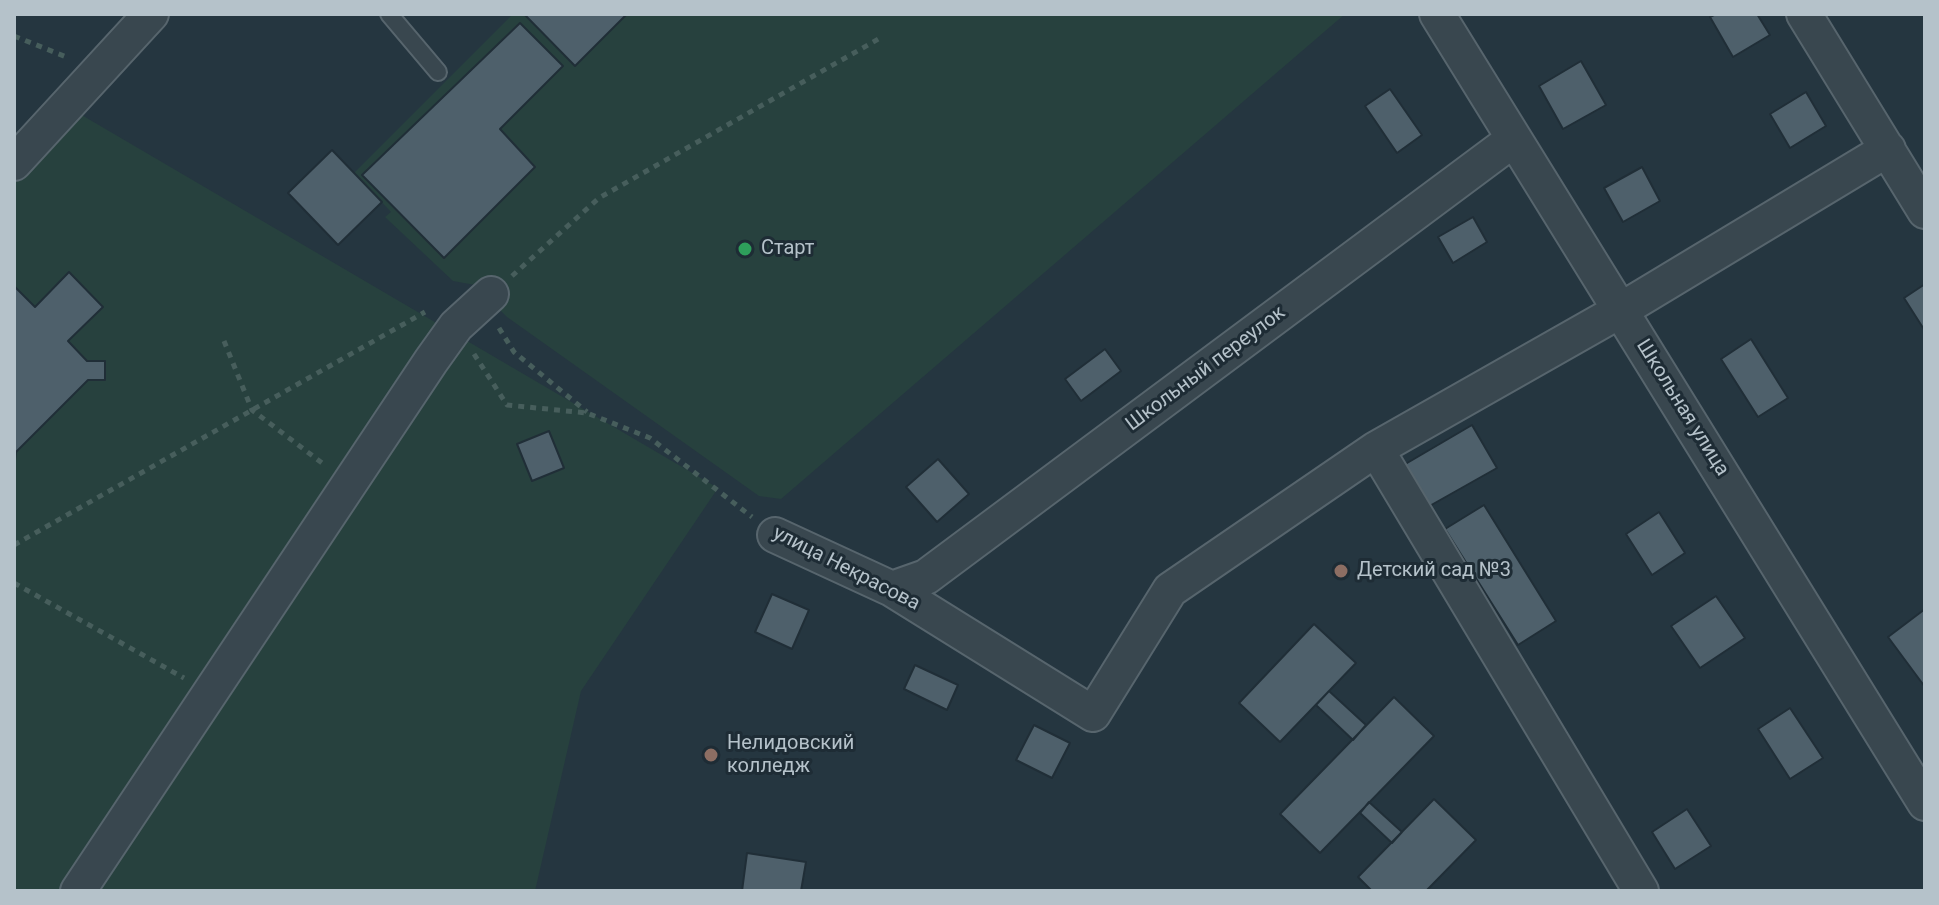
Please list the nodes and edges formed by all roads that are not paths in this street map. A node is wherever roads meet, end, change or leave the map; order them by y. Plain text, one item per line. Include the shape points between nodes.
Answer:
1 (151, 14) edge
2 (389, 14) edge
3 (1437, 14) edge
4 (1804, 14) edge
5 (438, 72) dead end
6 (1514, 139) junction
7 (1888, 149) junction
8 (14, 163) edge
9 (1925, 211) edge
10 (487, 298) road end
11 (1621, 310) junction
12 (1376, 449) junction
13 (775, 535) road end
14 (892, 589) junction
15 (1925, 803) edge
16 (78, 891) edge
17 (1641, 891) edge

1 - 8 street
2 - 5 lane
3 - 6 street, Школьная улица
4 - 7 street
6 - 11 street, Школьная улица
6 - 14 street, Школьный переулок via 926,577
7 - 9 street
7 - 11 street
10 - 16 street via 456,326
11 - 12 street
11 - 15 street, Школьная улица
12 - 14 street, улица Некрасова via 1170,590 1093,714
12 - 17 street
13 - 14 street, улица Некрасова

